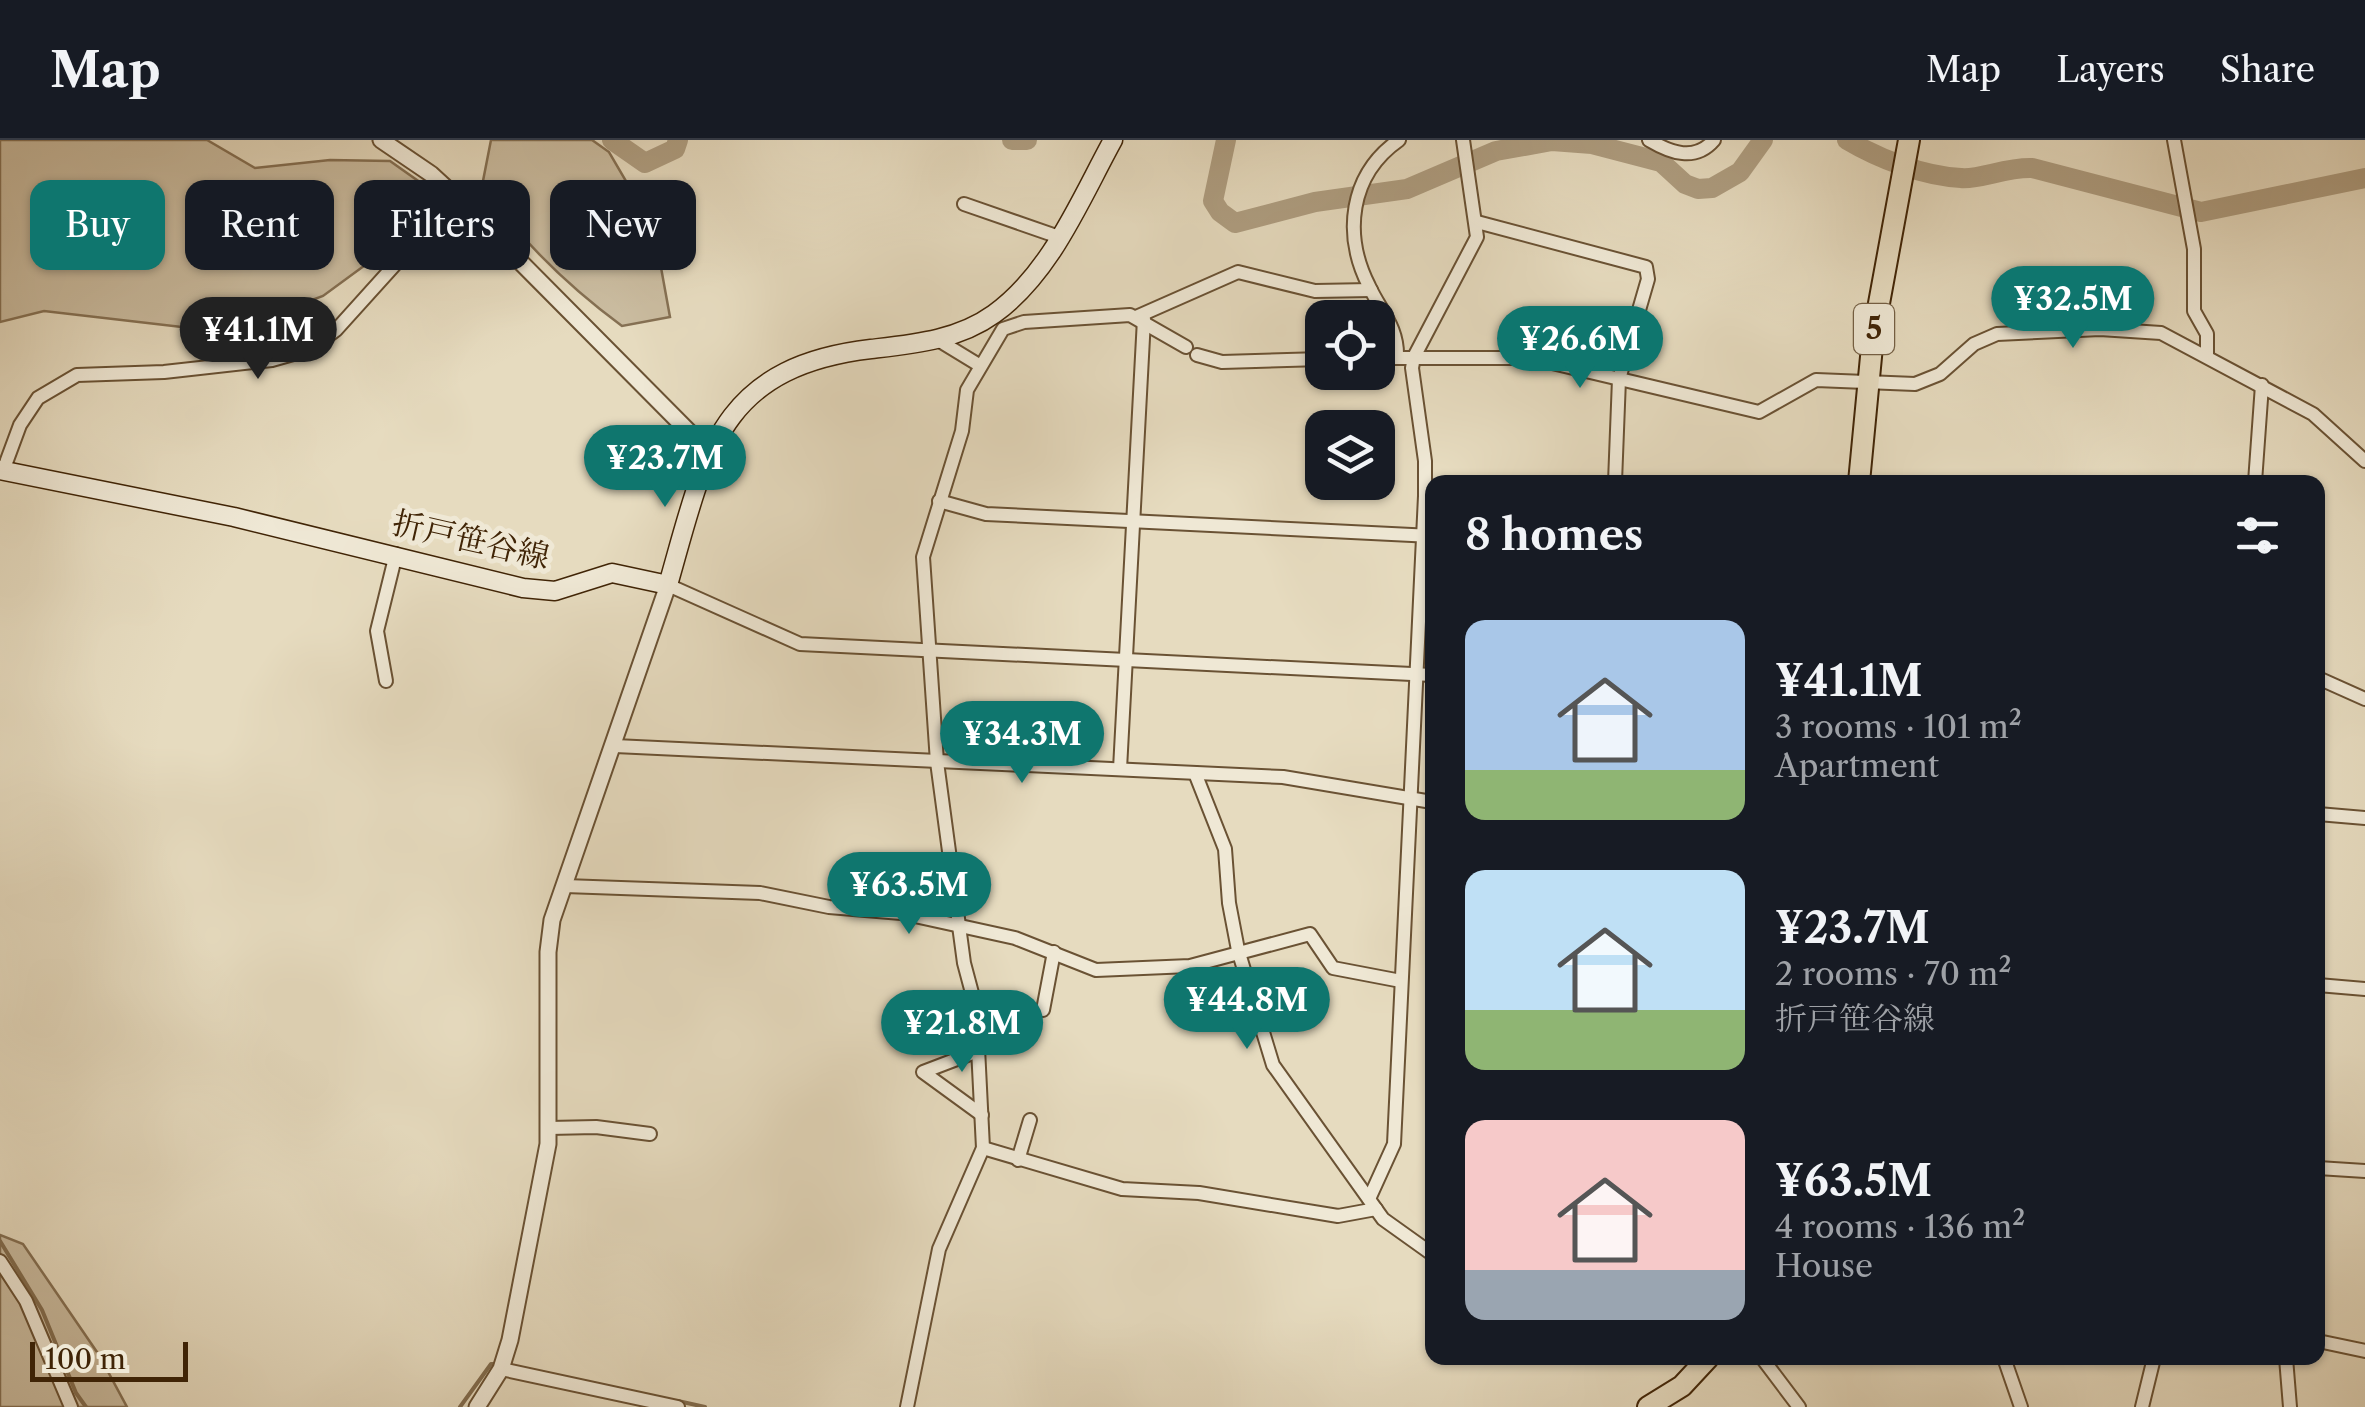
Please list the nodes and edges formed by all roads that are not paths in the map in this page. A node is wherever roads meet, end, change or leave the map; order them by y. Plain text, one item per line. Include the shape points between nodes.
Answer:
1 (381, 140) edge
2 (1113, 140) edge
3 (1399, 140) edge
4 (1649, 140) edge
5 (1714, 140) edge
6 (2174, 140) edge
7 (1466, 153) edge
8 (1905, 158) edge
9 (433, 180) edge
10 (964, 204) dead end
11 (1478, 222) junction
12 (1059, 236) junction
13 (391, 270) edge
14 (528, 270) edge
15 (1370, 290) junction
16 (998, 310) junction
17 (1140, 318) junction
18 (1003, 329) junction
19 (938, 340) junction
20 (2206, 355) junction
21 (1414, 357) junction
22 (1397, 358) joint
23 (1305, 360) edge
24 (979, 364) junction
25 (1619, 379) junction
26 (1866, 382) junction
27 (2262, 385) junction
28 (709, 452) junction
29 (2365, 462) edge
30 (2, 471) edge
31 (1426, 475) edge
32 (1615, 475) edge
33 (1859, 475) edge
34 (2256, 475) edge
35 (939, 501) junction
36 (1132, 521) junction
37 (1425, 536) edge
38 (396, 554) junction
39 (1425, 570) edge
40 (668, 585) junction
41 (928, 649) junction
42 (1124, 660) junction
43 (1416, 674) junction
44 (1425, 675) edge
45 (386, 681) dead end
46 (2325, 681) edge
47 (2365, 698) edge
48 (615, 746) junction
49 (937, 762) junction
50 (1120, 769) junction
51 (1195, 773) junction
52 (1410, 798) junction
53 (1425, 801) edge
54 (2325, 815) edge
55 (2365, 818) edge
56 (565, 886) junction
57 (961, 926) junction
58 (1238, 950) junction
59 (1054, 952) junction
60 (1401, 981) junction
61 (2325, 986) edge
62 (2365, 989) edge
63 (1258, 1002) junction
64 (1042, 1010) dead end
65 (1310, 1011) dead end
66 (978, 1050) junction
67 (982, 1115) junction
68 (1030, 1120) dead end
69 (549, 1128) junction
70 (650, 1134) dead end
71 (983, 1148) junction
72 (1018, 1160) junction
73 (2325, 1169) edge
74 (2365, 1172) edge
75 (1372, 1204) junction
76 (1425, 1250) edge
77 (0, 1261) edge
78 (2325, 1342) edge
79 (2365, 1350) edge
80 (1702, 1365) edge
81 (1767, 1365) edge
82 (2006, 1365) edge
83 (2152, 1365) edge
84 (2287, 1365) edge
85 (500, 1369) junction
86 (71, 1407) edge
87 (477, 1407) edge
88 (678, 1407) edge
89 (907, 1407) edge
90 (1648, 1407) edge
91 (1799, 1407) edge
92 (2021, 1407) edge
93 (2142, 1407) edge
94 (2290, 1407) edge

1 - 9 street
2 - 12 main road
3 - 15 street via 1380,158 1352,207 1354,243
4 - 5 street via 1694,154
6 - 20 street via 2194,249 2194,311 2207,334
7 - 11 street
8 - 26 main road, 5
10 - 12 street
11 - 21 street via 1474,251
11 - 25 street via 1646,267
12 - 16 main road via 1030,280
13 - 30 street via 311,350 164,372 77,375 38,398
14 - 28 street
15 - 17 street via 1315,291 1238,272
15 - 22 street via 1391,322
16 - 18 street
16 - 19 main road
17 - 18 street via 1024,322
17 - 23 street via 1222,362
17 - 36 street
18 - 24 street
19 - 24 street
19 - 28 main road via 790,366 747,398
20 - 26 street via 2161,333 2012,331 1974,344 1931,379
20 - 27 street
21 - 22 street
21 - 25 street via 1531,358
21 - 31 street
24 - 35 street
25 - 26 street via 1759,412 1816,380
25 - 32 street
26 - 33 main road, 5
27 - 29 street via 2313,414
27 - 34 street
28 - 40 main road
30 - 38 main road, 折戸笹谷線
35 - 36 street via 986,514
35 - 41 street via 923,557
36 - 37 street
36 - 42 street
38 - 40 main road, 折戸笹谷線 via 541,591 612,573
38 - 45 street via 378,631
39 - 43 street
40 - 41 street via 800,644
40 - 48 street
41 - 42 street
41 - 49 street
42 - 43 street
42 - 50 street
43 - 44 street
43 - 52 street
46 - 47 street
48 - 49 street
48 - 56 street
49 - 50 street
49 - 57 street
50 - 51 street
51 - 52 street via 1283,777
51 - 58 street via 1225,849
52 - 53 street
52 - 60 street
54 - 55 street
56 - 57 street via 760,894
56 - 69 street via 548,952
57 - 59 street
57 - 66 street
58 - 59 street via 1190,966 1096,970
58 - 60 street via 1310,934 1333,968
58 - 63 street
59 - 64 street
60 - 75 street via 1393,1148
61 - 62 street
63 - 65 street
63 - 75 street via 1278,1074
66 - 67 street
66 - 67 street via 923,1072
67 - 71 street
68 - 72 street
69 - 70 street
69 - 85 street
71 - 72 street
71 - 89 street via 939,1249
72 - 75 street via 1122,1189 1199,1193 1338,1216
73 - 74 street
75 - 76 street
77 - 86 street via 26,1301
78 - 79 street
80 - 90 main road
81 - 91 street
82 - 92 street
83 - 93 street
84 - 94 street
85 - 87 street
85 - 88 street

